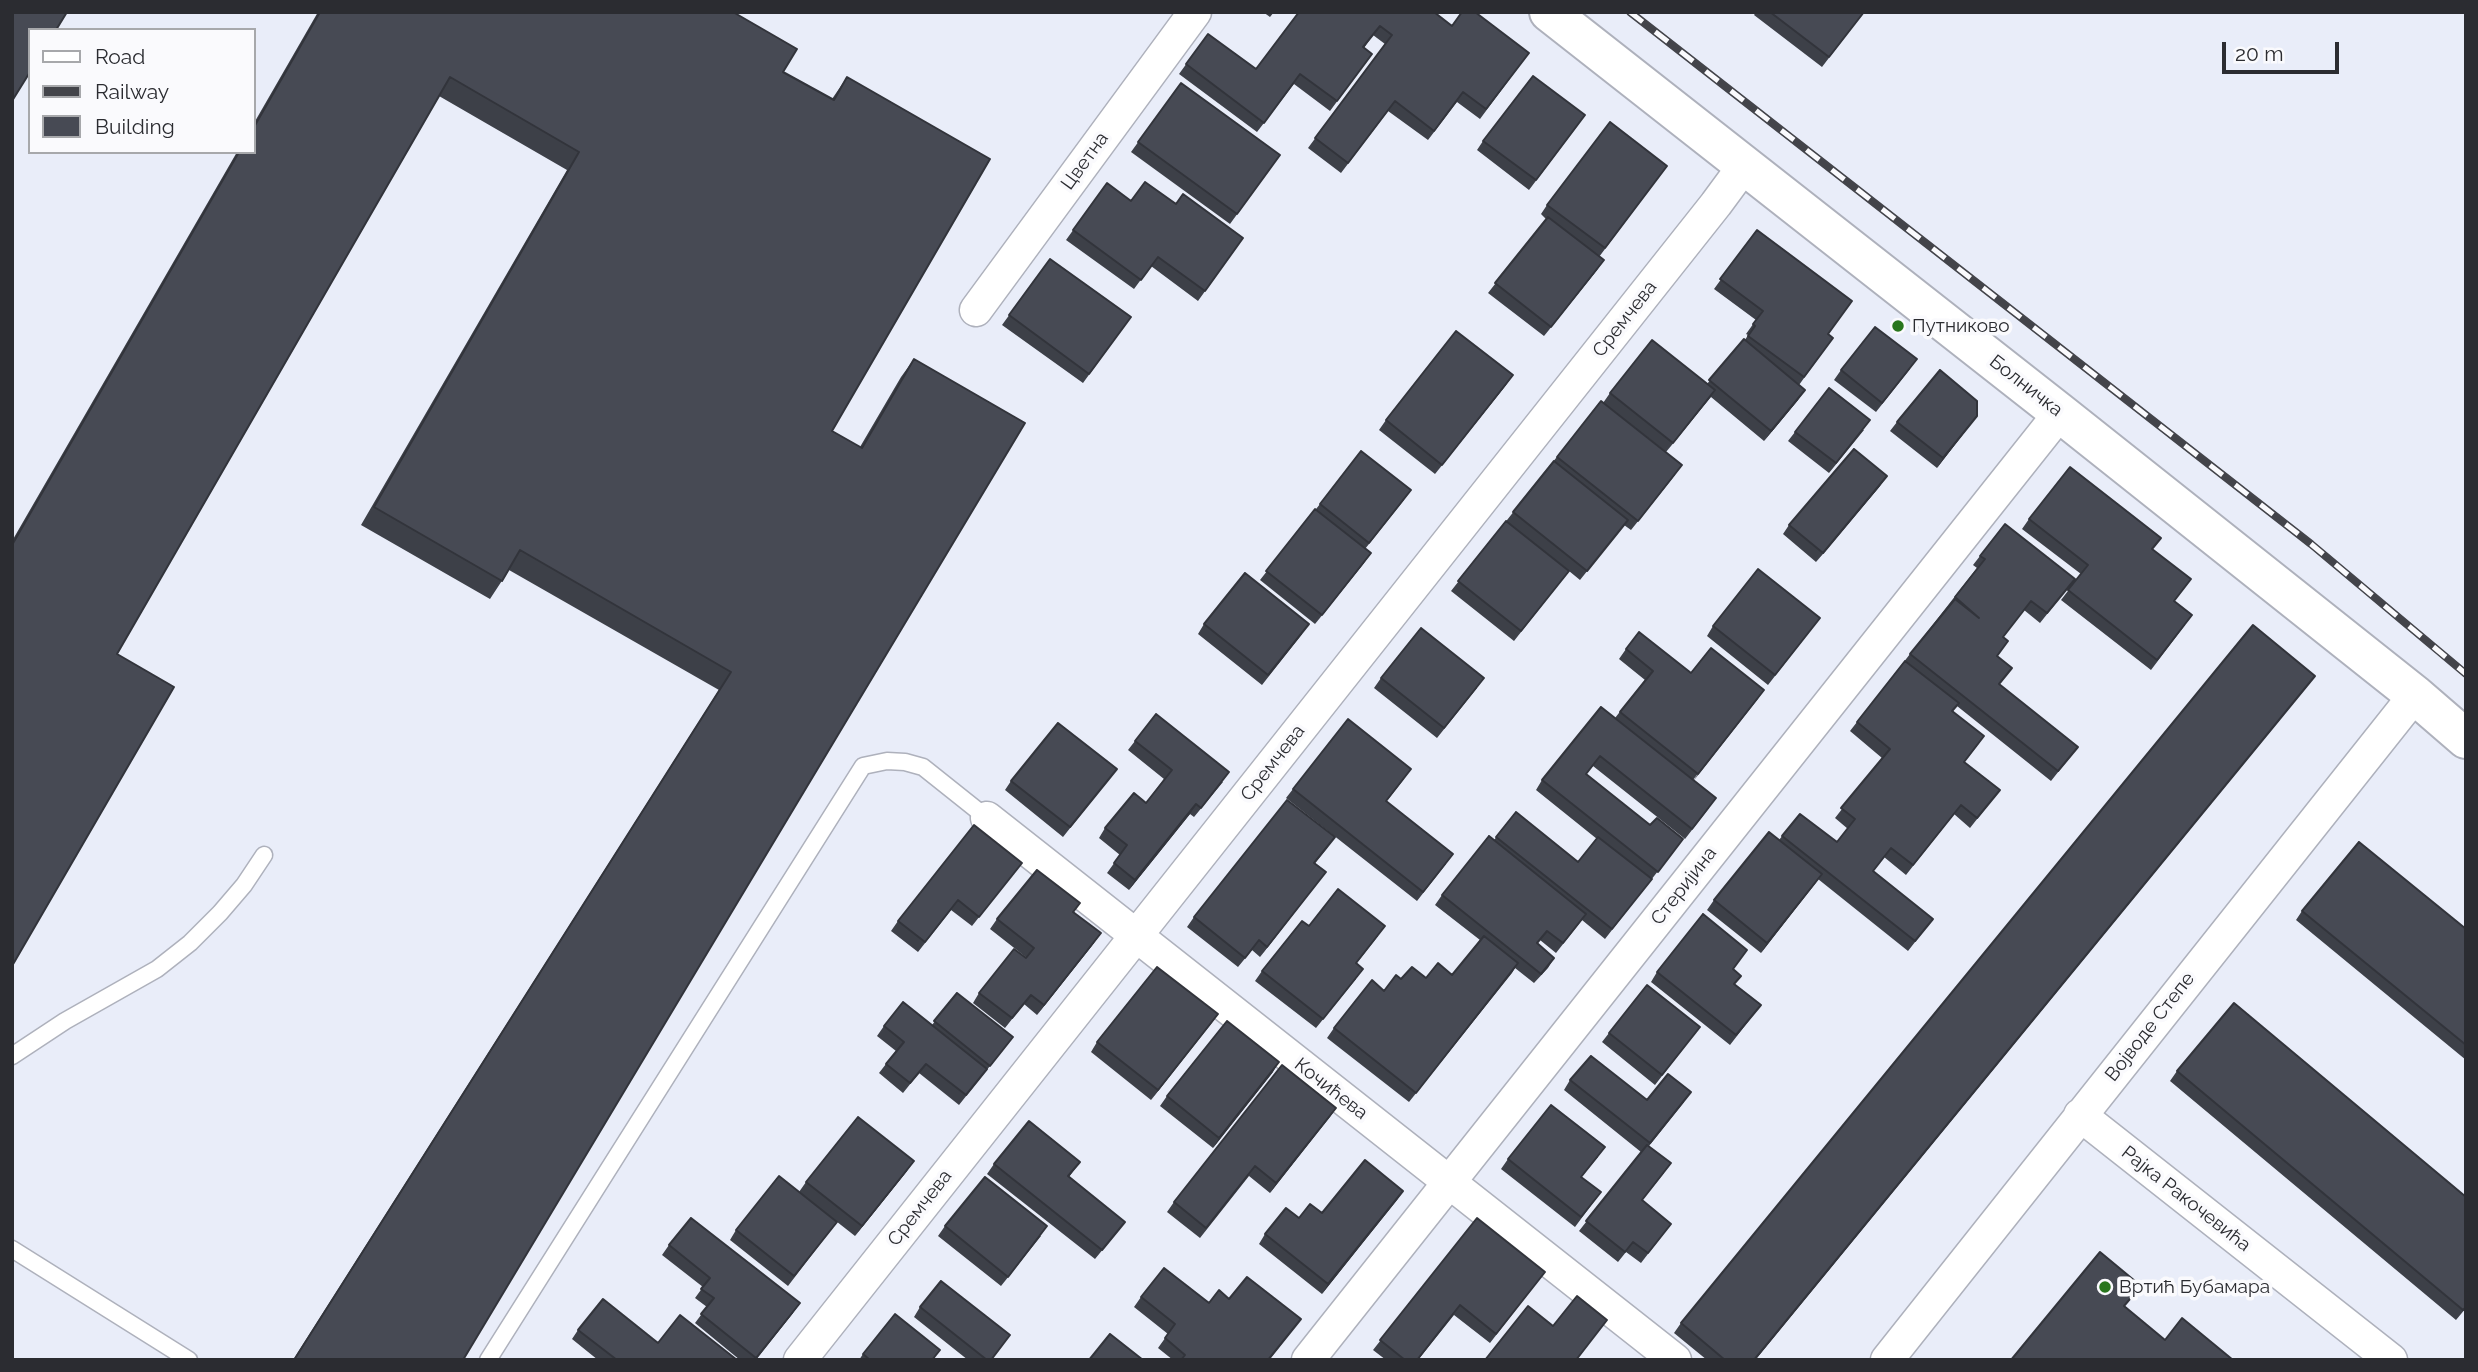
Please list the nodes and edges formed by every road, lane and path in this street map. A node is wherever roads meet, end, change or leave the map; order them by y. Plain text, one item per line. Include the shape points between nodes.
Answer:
1 (1195, 12) edge
2 (1549, 12) edge
3 (1744, 166) junction
4 (976, 310) dead end
5 (2060, 413) junction
6 (2415, 695) junction
7 (2466, 739) edge
8 (987, 818) joint
9 (264, 855) dead end
10 (1136, 935) junction
11 (12, 1056) edge
12 (2080, 1115) junction
13 (1449, 1182) junction
14 (12, 1249) edge
15 (190, 1360) edge
16 (488, 1360) edge
17 (800, 1360) edge
18 (1308, 1360) edge
19 (1675, 1360) edge
20 (1887, 1360) edge
21 (2391, 1360) edge

1 - 4 street, Цветна
2 - 3 street, Болничка
3 - 5 street, Болничка
3 - 10 street, Сремчева
5 - 6 street, Болничка
5 - 13 street, Стеријина
6 - 7 street, Болничка
6 - 12 street, Војводе Степе
8 - 10 street, Кочићева
8 - 16 lane via 923,767 887,761 863,766
9 - 11 lane via 228,904 190,943 156,969
10 - 13 street, Кочићева
10 - 17 street, Сремчева
12 - 20 street, Војводе Степе
12 - 21 street, Рајка Ракочевића
13 - 18 street, Стеријина
13 - 19 street, Кочићева
14 - 15 lane

